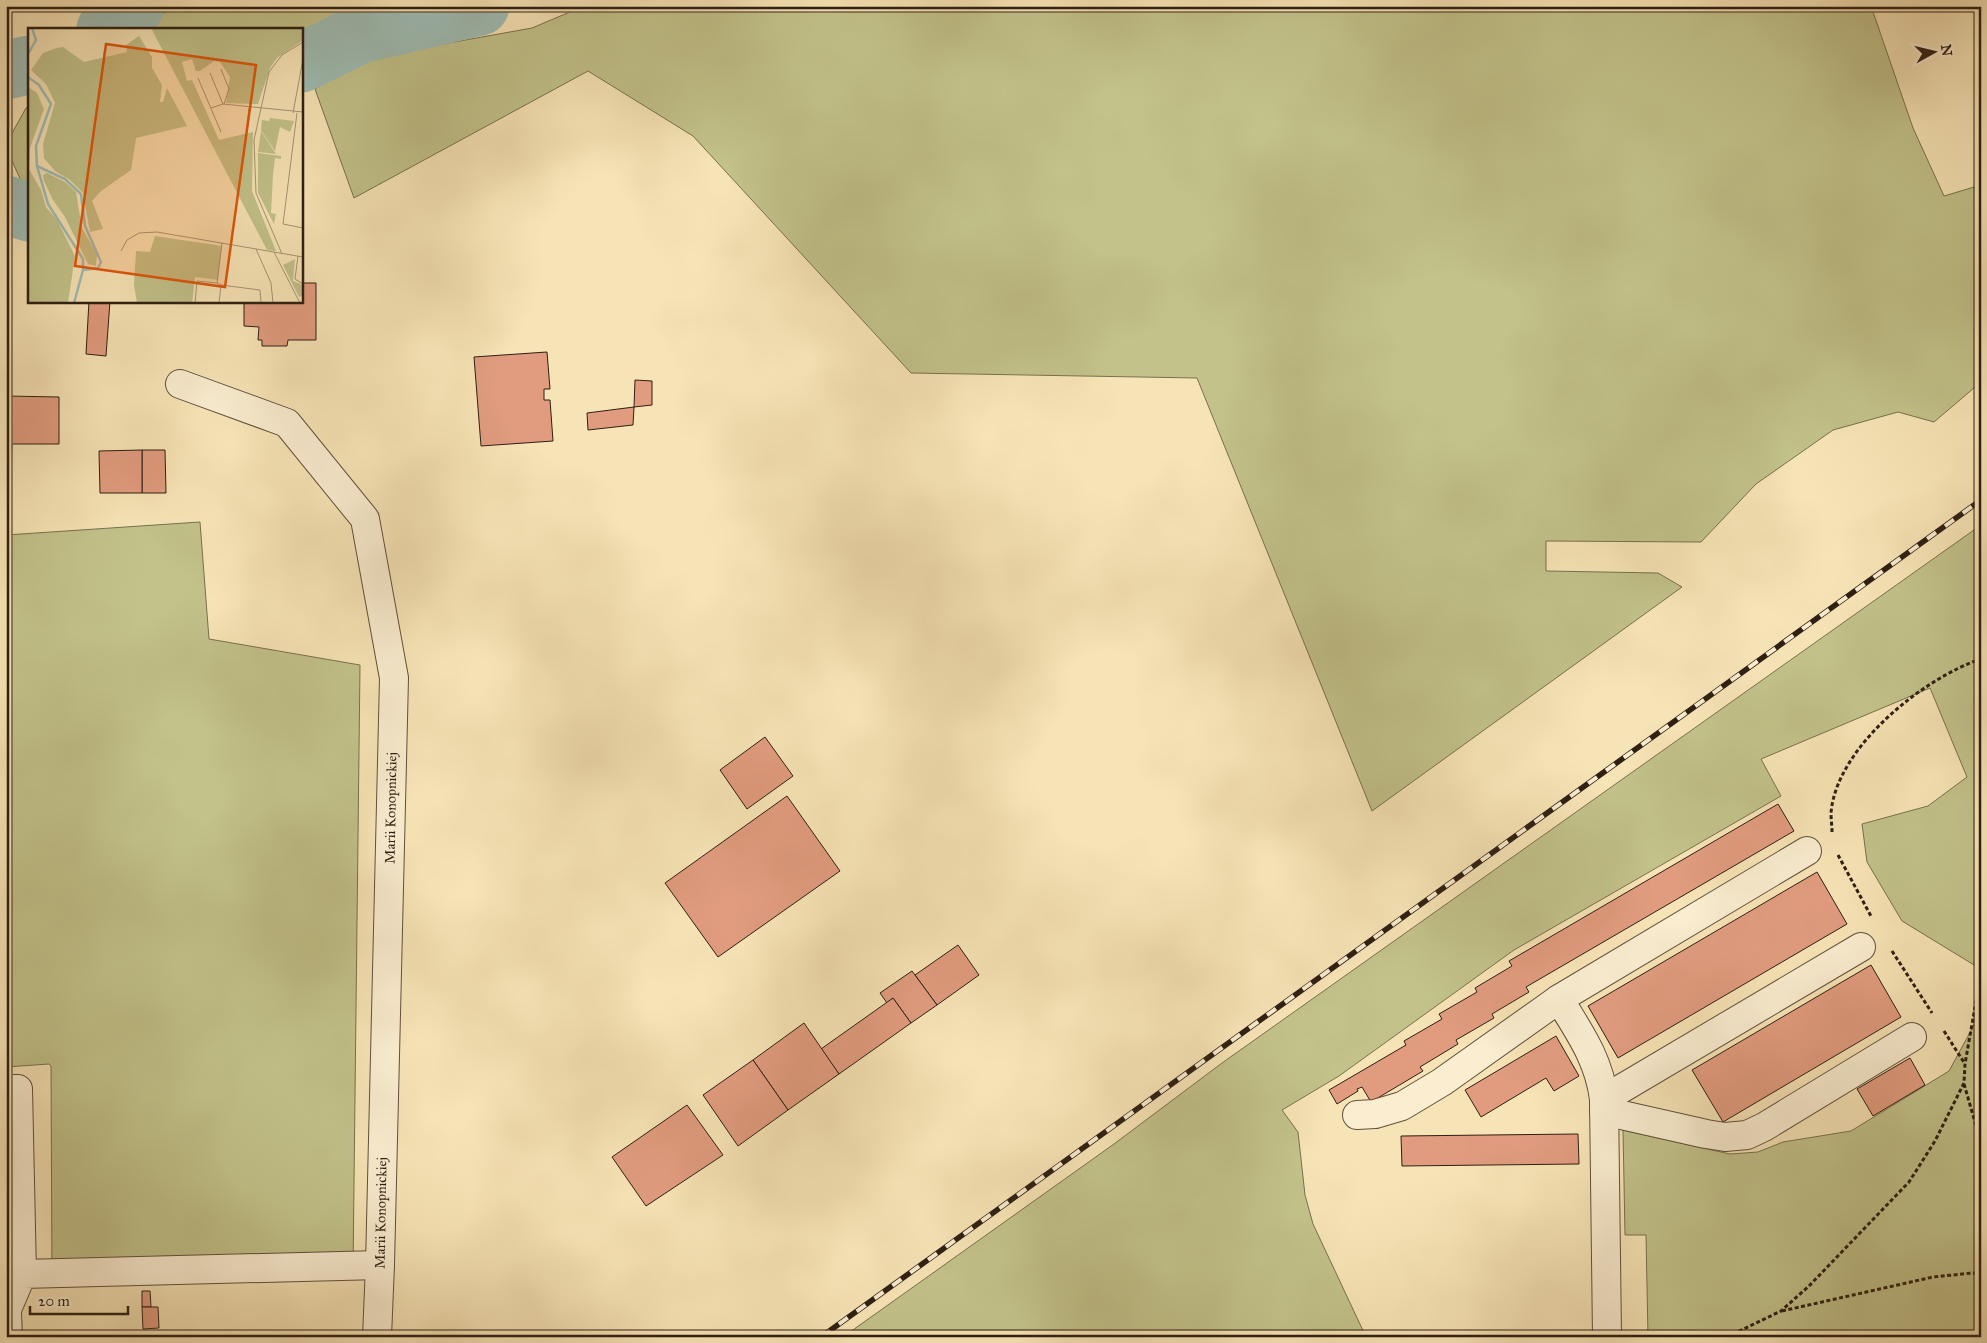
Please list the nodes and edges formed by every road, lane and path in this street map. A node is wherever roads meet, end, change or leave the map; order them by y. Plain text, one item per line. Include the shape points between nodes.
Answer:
1 (180, 384) dead end
2 (1981, 659) edge
3 (1832, 838) dead end
4 (1807, 851) dead end
5 (1838, 853) dead end
6 (1874, 922) dead end
7 (1861, 947) dead end
8 (1890, 948) dead end
9 (1981, 973) edge
10 (1559, 999) junction
11 (1933, 1014) dead end
12 (1943, 1031) dead end
13 (1912, 1037) dead end
14 (1965, 1064) junction
15 (1964, 1083) junction
16 (6, 1089) edge
17 (1604, 1105) junction
18 (1357, 1115) dead end
19 (1981, 1143) edge
20 (380, 1265) junction
21 (22, 1274) junction
22 (1981, 1274) edge
23 (1781, 1311) junction
24 (7, 1320) edge
25 (377, 1337) edge
26 (1606, 1337) edge
27 (1727, 1337) edge

1 - 20 street, Marii Konopnickiej via 287,423 365,518 394,678
2 - 3 path via 1941,676 1894,711 1869,735 1839,784 1831,813
4 - 10 street
5 - 6 path
7 - 17 street
8 - 11 path
9 - 14 path
10 - 17 street via 1592,1053 1601,1078
10 - 18 street via 1442,1082 1402,1106 1375,1114
12 - 14 path
13 - 17 street via 1747,1135 1725,1137 1706,1134
14 - 15 path
15 - 19 path
15 - 23 path via 1909,1182
16 - 21 street via 18,1089
17 - 26 street
20 - 21 street
20 - 25 street, Marii Konopnickiej
21 - 24 street
22 - 23 path via 1933,1277
23 - 27 path

